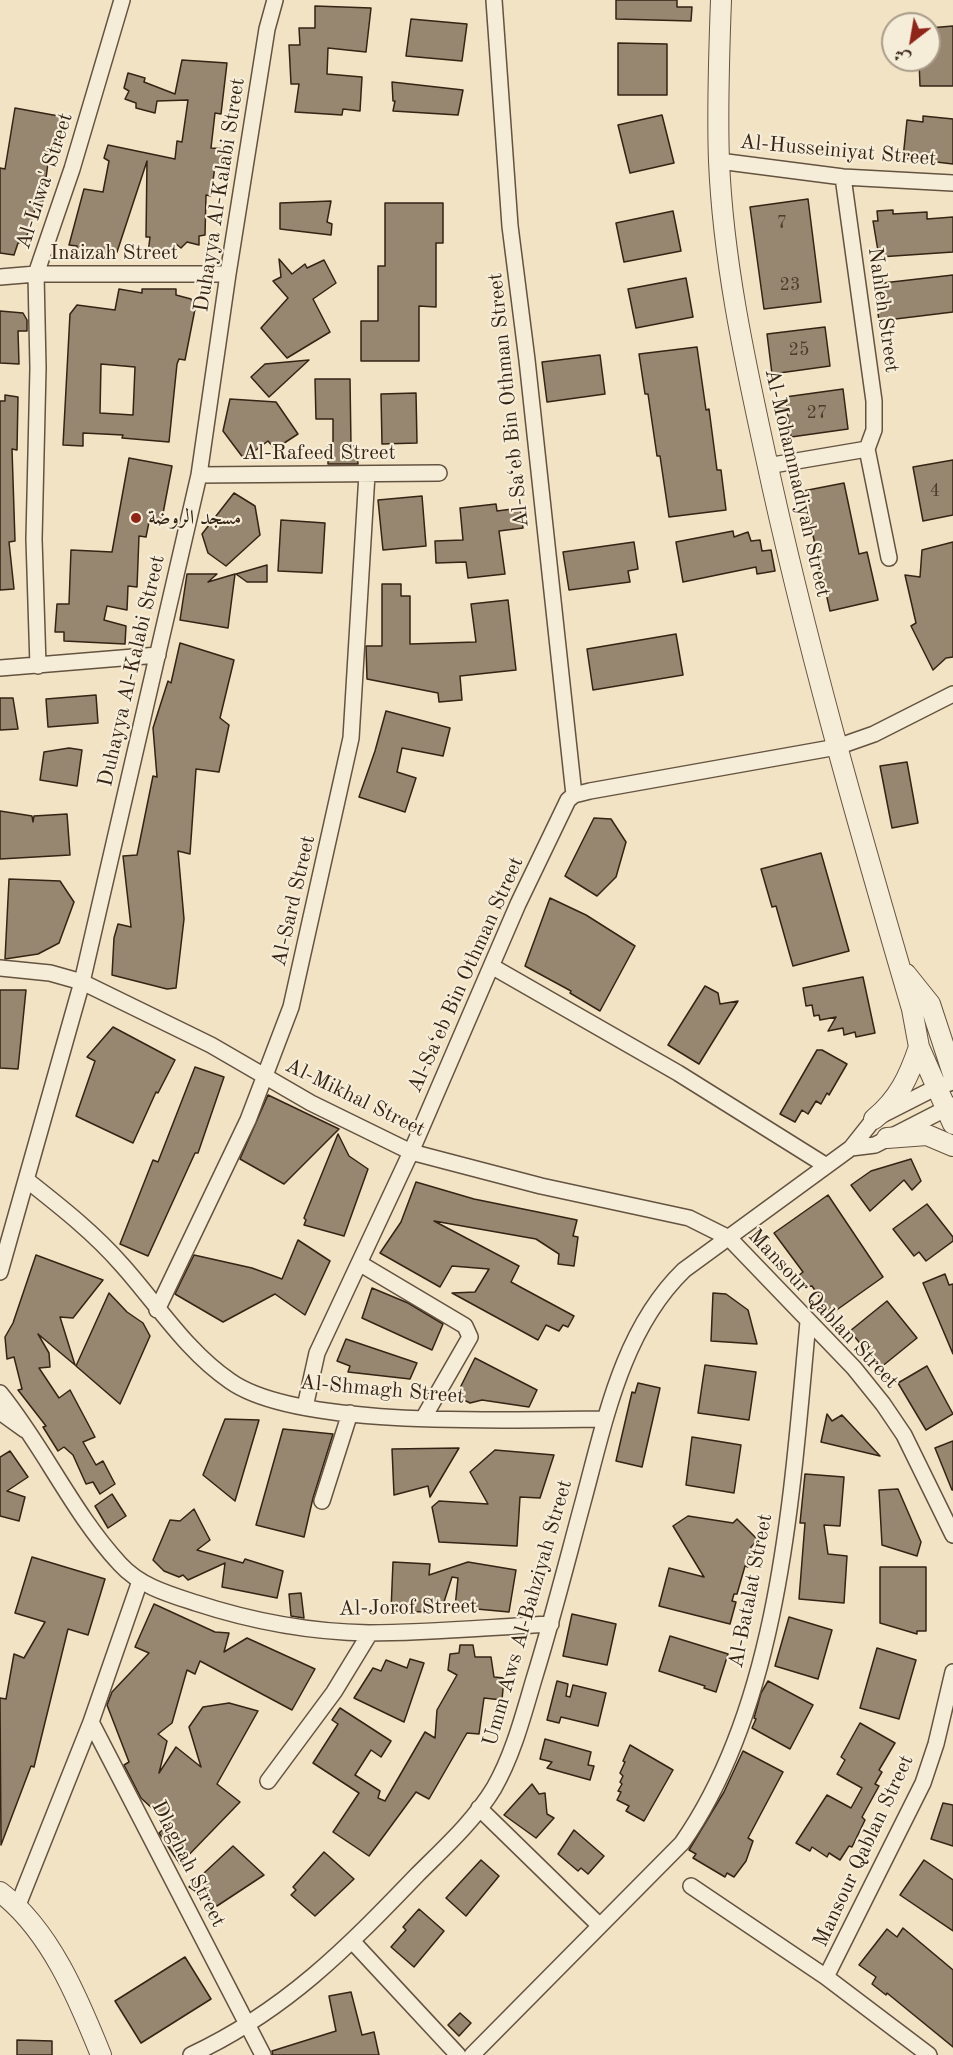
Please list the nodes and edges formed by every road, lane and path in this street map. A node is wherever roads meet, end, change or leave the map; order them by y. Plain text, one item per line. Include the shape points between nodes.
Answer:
1 (122, 0) edge
2 (275, 0) edge
3 (494, 0) edge
4 (721, 0) edge
5 (719, 161) junction
6 (843, 177) junction
7 (953, 183) edge
8 (36, 274) junction
9 (228, 274) junction
10 (0, 277) edge
11 (867, 449) junction
12 (767, 466) junction
13 (439, 472) dead end
14 (367, 474) junction
15 (199, 475) junction
16 (889, 558) dead end
17 (158, 655) junction
18 (38, 666) junction
19 (0, 668) edge
20 (953, 694) edge
21 (837, 747) junction
22 (574, 795) junction
23 (900, 966) junction
24 (493, 967) junction
25 (0, 968) edge
26 (82, 982) junction
27 (946, 1033) edge
28 (919, 1047) junction
29 (953, 1074) edge
30 (266, 1078) junction
31 (945, 1085) edge
32 (950, 1112) edge
33 (874, 1119) junction
34 (887, 1138) junction
35 (953, 1146) edge
36 (851, 1148) junction
37 (411, 1152) junction
38 (825, 1165) junction
39 (28, 1181) junction
40 (729, 1238) junction
41 (359, 1263) junction
42 (0, 1272) edge
43 (158, 1310) junction
44 (808, 1322) junction
45 (0, 1393) edge
46 (305, 1407) junction
47 (350, 1413) junction
48 (1, 1414) edge
49 (424, 1417) junction
50 (605, 1419) junction
51 (25, 1430) junction
52 (322, 1501) dead end
53 (953, 1535) edge
54 (140, 1581) junction
55 (551, 1623) junction
56 (370, 1633) junction
57 (953, 1672) edge
58 (92, 1722) junction
59 (268, 1781) dead end
60 (480, 1808) junction
61 (691, 1886) dead end
62 (0, 1892) edge
63 (18, 1905) junction
64 (599, 1925) junction
65 (353, 1942) junction
66 (826, 1977) junction
67 (247, 2026) junction
68 (101, 2055) edge
69 (191, 2055) edge
70 (263, 2055) edge
71 (458, 2055) edge
72 (472, 2055) edge
73 (929, 2055) edge

1 - 8 street, Al-Liwa' Street
2 - 9 street, Duhayya Al-Kalabi Street
3 - 22 street, Al-Sa‘eb Bin Othman Street via 510,226
4 - 5 street, Al-Mohammadiyah Street
5 - 6 street, Al-Husseiniyat Street
5 - 12 street, Al-Mohammadiyah Street via 745,362
6 - 7 street, Al-Husseiniyat Street
6 - 11 street, Nahleh Street via 874,401 874,430
8 - 9 street, Inaizah Street
8 - 10 street, Inaizah Street
8 - 18 street, Al-Liwa' Street via 34,539
9 - 15 street, Duhayya Al-Kalabi Street
11 - 12 street
11 - 16 street, Nahleh Street
12 - 21 street, Al-Mohammadiyah Street via 789,567
13 - 14 street, Al-Rafeed Street
14 - 15 street, Al-Rafeed Street
14 - 30 street, Al-Sard Street via 351,738 291,1007
15 - 17 street, Duhayya Al-Kalabi Street
17 - 18 street
17 - 26 street, Duhayya Al-Kalabi Street
18 - 19 street
20 - 21 street via 874,734
21 - 22 street
21 - 23 street, Al-Mohammadiyah Street
22 - 24 street, Al-Sa‘eb Bin Othman Street via 565,806
23 - 27 street, Al-Mohammadiyah Street
23 - 28 street, Al-Mohammadiyah Street
24 - 37 street, Al-Sa‘eb Bin Othman Street
24 - 38 street via 678,1073
25 - 26 street, Al-Mikhal Street via 50,973
26 - 30 street, Al-Mikhal Street
26 - 39 street, Duhayya Al-Kalabi Street
27 - 29 street, Al-Mohammadiyah Street
28 - 31 street, Al-Mohammadiyah Street
28 - 33 street via 903,1089
30 - 37 street, Al-Mikhal Street
30 - 43 street, Al-Sard Street
31 - 32 street, Al-Mohammadiyah Street
31 - 33 street, Umm Aws Al-Bahziyah Street
32 - 34 street, Umm Aws Al-Bahziyah Street
33 - 36 street, Umm Aws Al-Bahziyah Street
34 - 35 street via 927,1135
34 - 36 street, Umm Aws Al-Bahziyah Street via 875,1145
36 - 38 street, Umm Aws Al-Bahziyah Street
37 - 40 street, Al-Mikhal Street via 541,1186 689,1218
37 - 41 street, Al-Sa‘eb Bin Othman Street
38 - 40 street, Umm Aws Al-Bahziyah Street
39 - 42 street, Duhayya Al-Kalabi Street
39 - 43 street, Al-Shmagh Street via 100,1241
40 - 44 street, Mansour Qablan Street
40 - 50 street, Umm Aws Al-Bahziyah Street via 684,1269 664,1289 625,1360
41 - 46 street, Al-Sa‘eb Bin Othman Street via 317,1353
41 - 49 street via 465,1326 470,1336
43 - 46 street, Al-Shmagh Street via 231,1382 264,1398
44 - 53 street, Mansour Qablan Street via 854,1368 904,1435
44 - 64 street, Al-Batalat Street via 794,1471 769,1631 730,1756 706,1808 682,1843
45 - 51 street, Al-Jorof Street via 18,1414
46 - 47 street, Al-Shmagh Street
47 - 49 street, Al-Shmagh Street
47 - 52 street
48 - 51 street
49 - 50 street, Al-Shmagh Street
50 - 55 street, Umm Aws Al-Bahziyah Street
51 - 54 street, Al-Jorof Street via 73,1504 120,1565
54 - 56 street, Al-Jorof Street via 162,1592 247,1618
54 - 58 street
55 - 56 street, Al-Jorof Street
55 - 60 street, Umm Aws Al-Bahziyah Street via 518,1733 493,1789
56 - 59 street via 334,1692
57 - 66 street, Mansour Qablan Street via 923,1783
58 - 63 street
58 - 67 street, Dlaghah Street
60 - 64 street
60 - 65 street, Umm Aws Al-Bahziyah Street
61 - 66 street
62 - 63 street
63 - 68 street via 62,1972
64 - 72 street, Al-Batalat Street
65 - 67 street, Umm Aws Al-Bahziyah Street via 313,1979
65 - 71 street
66 - 73 street
67 - 69 street, Umm Aws Al-Bahziyah Street
67 - 70 street, Dlaghah Street

